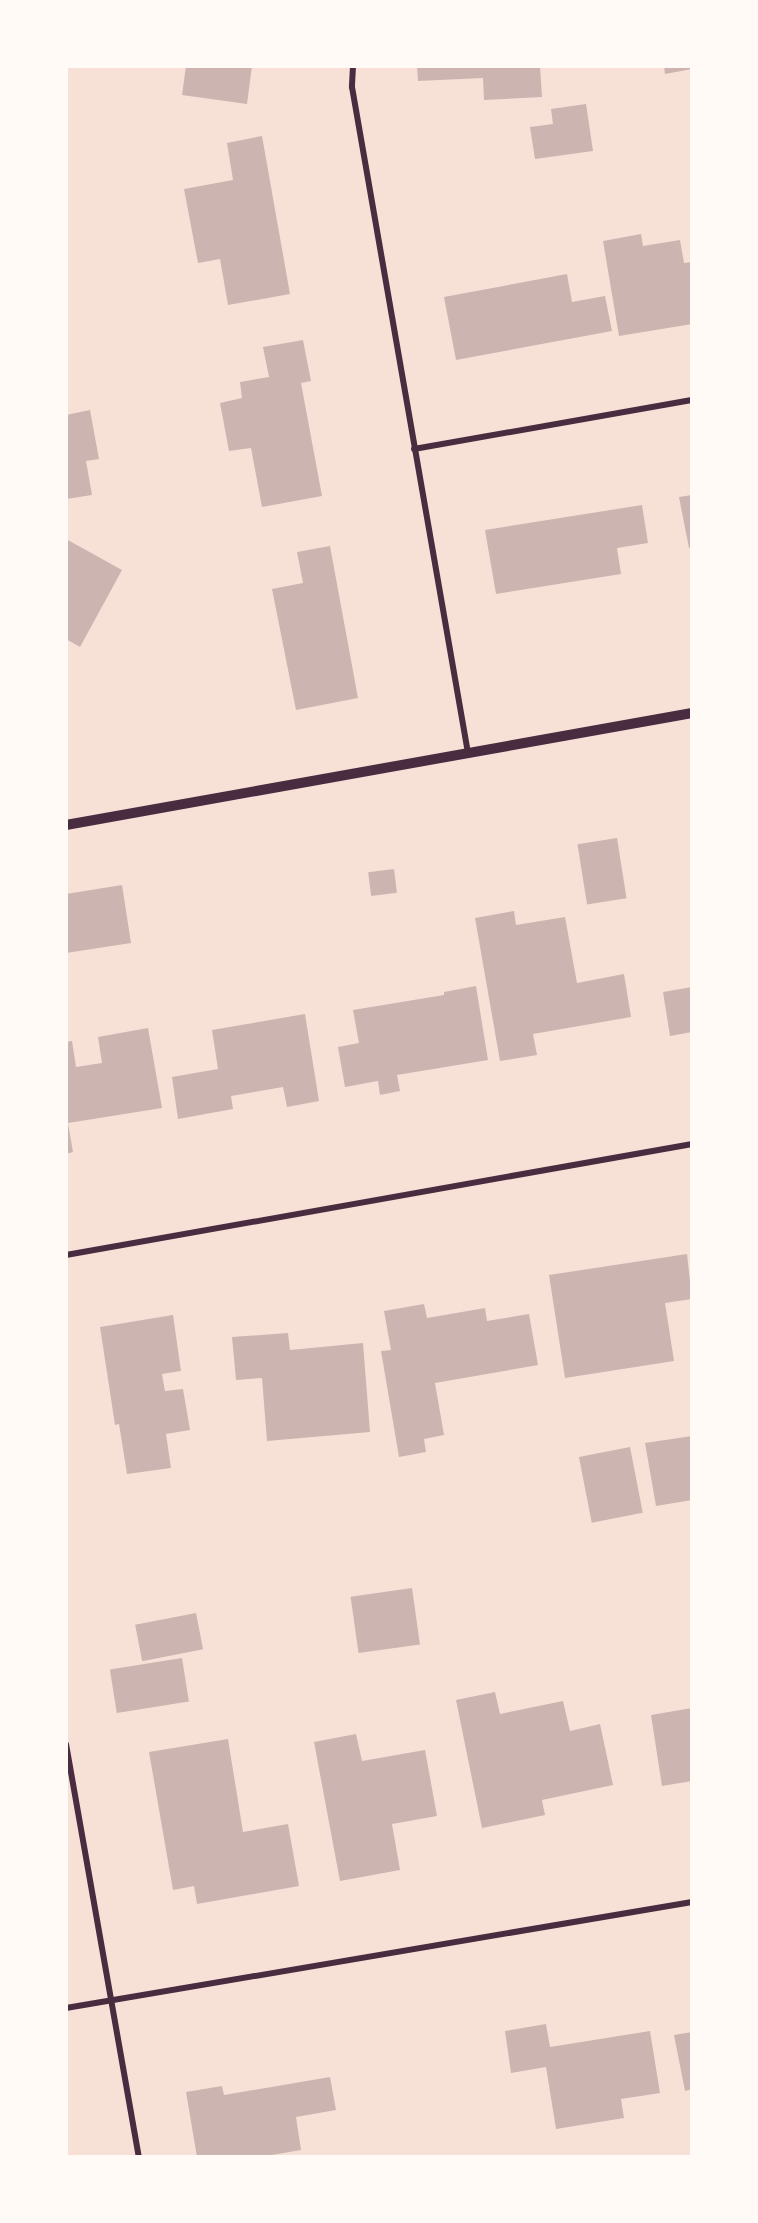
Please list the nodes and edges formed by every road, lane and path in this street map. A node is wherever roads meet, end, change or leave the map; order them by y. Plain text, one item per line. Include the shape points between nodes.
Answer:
1 (353, 66) edge
2 (692, 400) edge
3 (414, 449) junction
4 (692, 713) edge
5 (468, 753) junction
6 (66, 825) edge
7 (692, 1144) edge
8 (66, 1255) edge
9 (66, 1744) edge
10 (692, 1902) edge
11 (111, 2000) junction
12 (66, 2008) edge
13 (139, 2157) edge

1 - 3 street via 352,87
2 - 3 street
3 - 5 street
4 - 5 street
5 - 6 street
7 - 8 street
9 - 11 street
10 - 11 street
11 - 12 street
11 - 13 street

